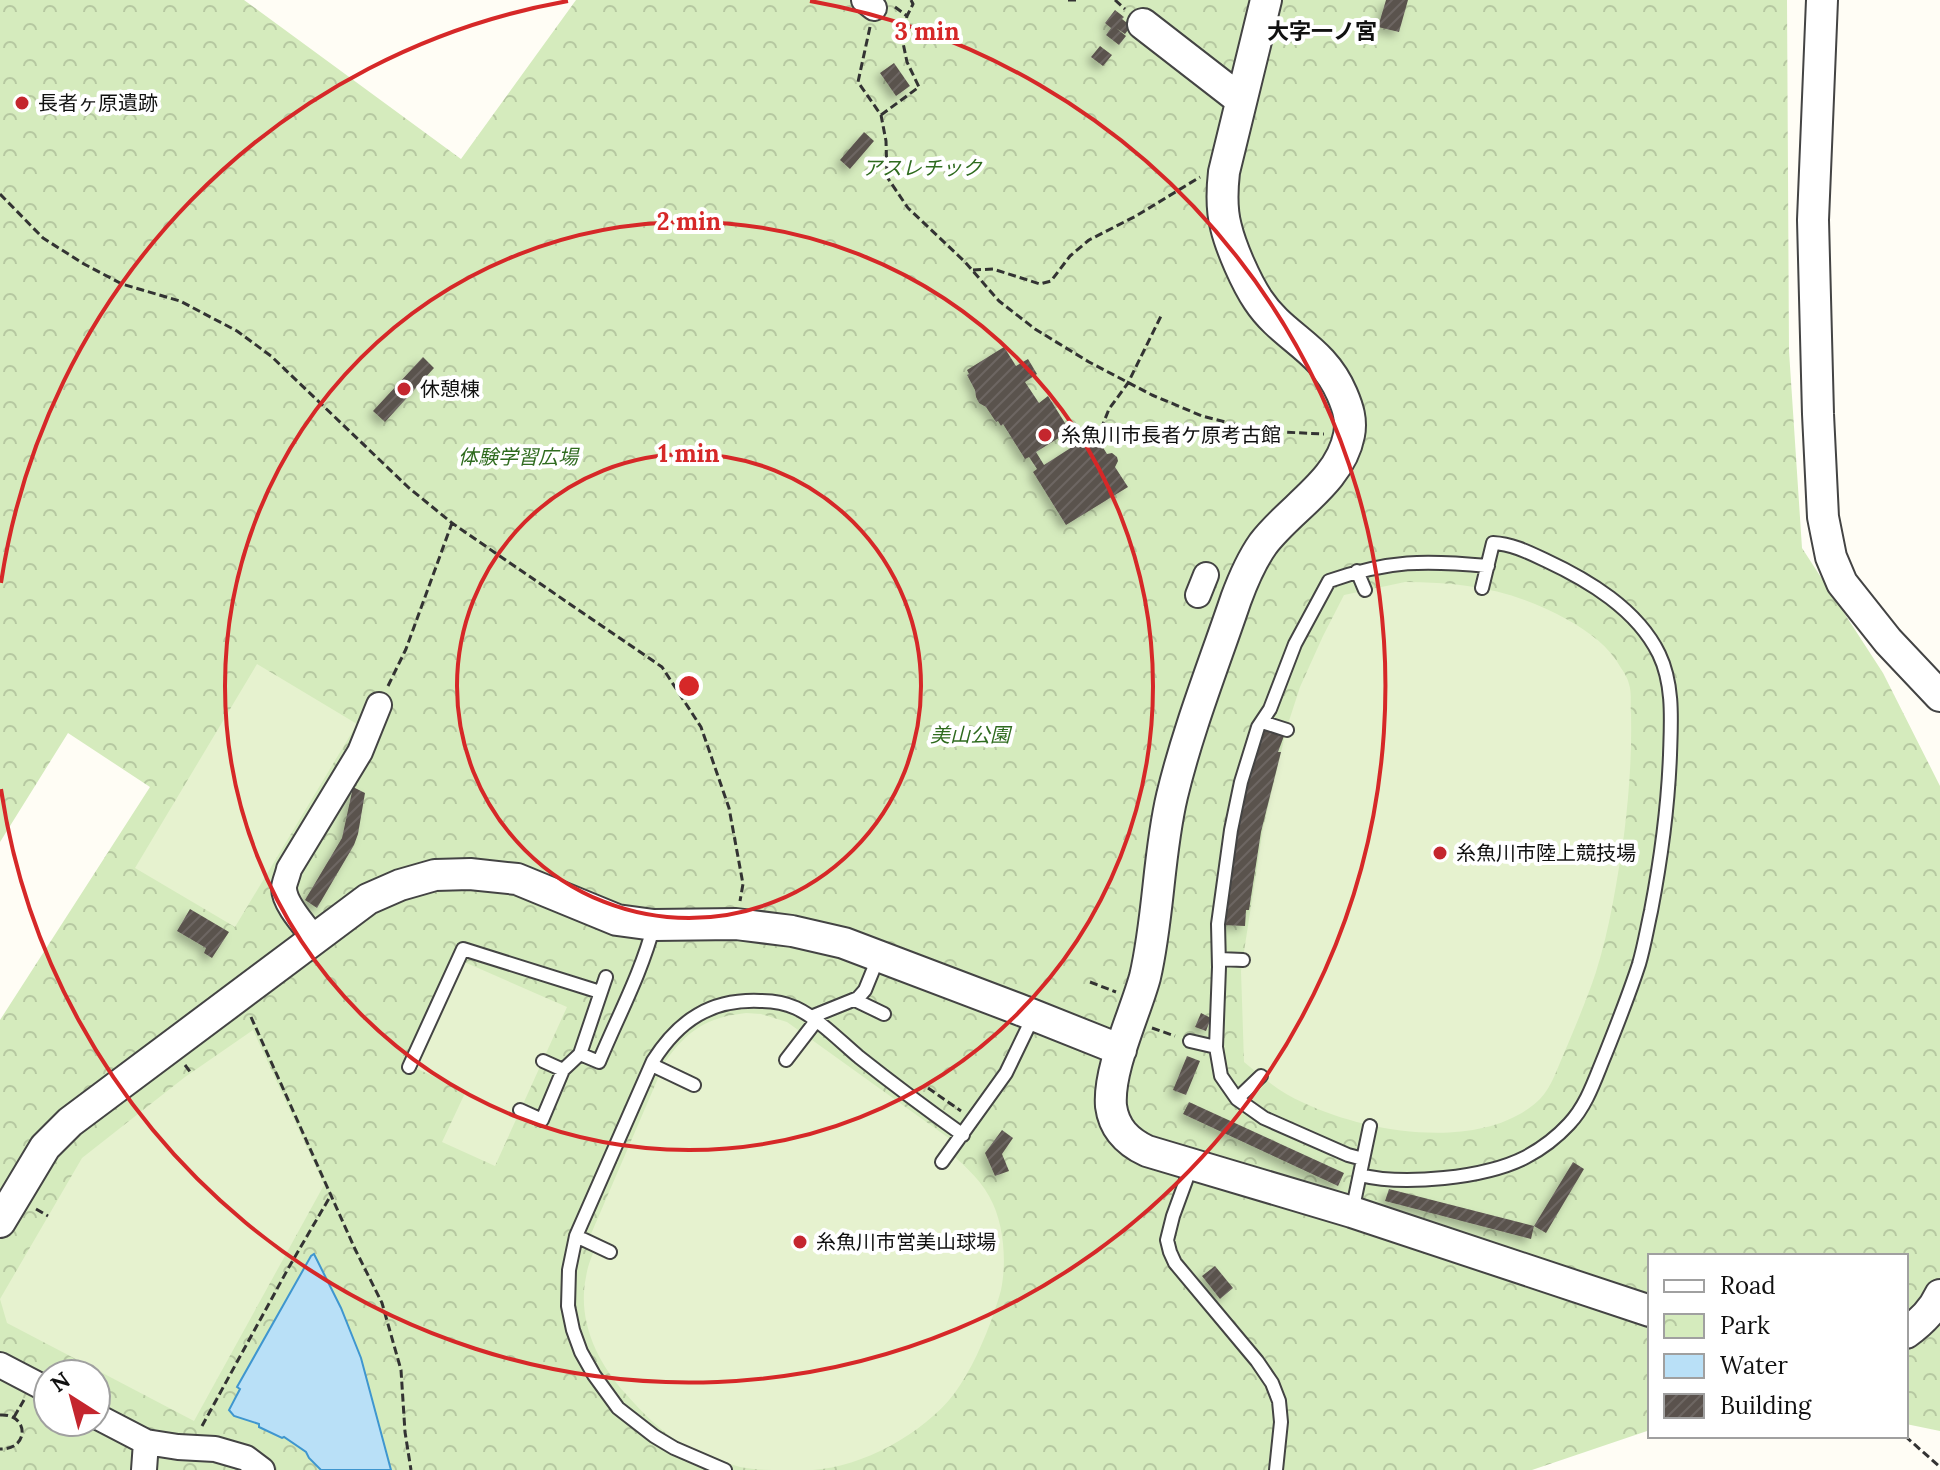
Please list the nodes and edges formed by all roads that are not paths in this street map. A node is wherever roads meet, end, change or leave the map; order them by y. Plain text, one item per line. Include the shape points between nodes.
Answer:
1 (1266, 0) edge
2 (1822, 0) edge
3 (1143, 24) dead end
4 (1241, 100) junction
5 (1488, 566) junction
6 (1357, 571) junction
7 (1482, 588) dead end
8 (1365, 590) dead end
9 (1940, 696) edge
10 (379, 705) road end
11 (1262, 722) junction
12 (1287, 730) dead end
13 (654, 925) junction
14 (315, 939) junction
15 (879, 957) junction
16 (1219, 959) junction
17 (1243, 960) dead end
18 (606, 977) dead end
19 (600, 992) junction
20 (855, 1000) junction
21 (884, 1014) dead end
22 (1034, 1015) junction
23 (813, 1019) junction
24 (1190, 1041) road end
25 (1216, 1047) junction
26 (1121, 1050) junction
27 (580, 1054) junction
28 (786, 1060) dead end
29 (543, 1061) dead end
30 (652, 1065) junction
31 (409, 1067) dead end
32 (563, 1070) junction
33 (1261, 1076) dead end
34 (694, 1085) dead end
35 (1237, 1099) junction
36 (520, 1110) dead end
37 (1370, 1126) dead end
38 (963, 1135) junction
39 (1363, 1159) junction
40 (942, 1162) dead end
41 (1192, 1164) junction
42 (1360, 1175) junction
43 (1352, 1212) junction
44 (0, 1222) edge
45 (576, 1236) junction
46 (610, 1252) dead end
47 (1940, 1295) edge
48 (1648, 1310) edge
49 (1908, 1332) edge
50 (0, 1365) edge
51 (32, 1382) edge
52 (112, 1424) edge
53 (146, 1442) junction
54 (144, 1470) edge
55 (262, 1470) edge
56 (725, 1470) edge
57 (1276, 1470) edge

1 - 4 street
2 - 9 street via 1813,220 1823,517 1842,583
3 - 4 street
4 - 26 street via 1224,172 1226,227 1259,301 1315,353 1336,381 1351,422 1339,462 1263,544 1242,581 1172,796 1145,976
5 - 6 lane via 1401,562
5 - 7 lane
5 - 42 lane via 1493,543 1507,543 1573,573 1625,611 1659,654 1669,686 1668,802 1640,962 1583,1105 1555,1137 1526,1157 1481,1172 1405,1180
6 - 8 lane
6 - 11 lane via 1329,581
10 - 14 street via 360,752 289,869 284,889
11 - 12 lane
11 - 16 lane via 1231,830 1218,924
13 - 14 street via 617,920 517,879 435,875 368,899
13 - 15 street via 736,924 792,931
13 - 27 lane via 599,1062
14 - 44 street via 70,1122 45,1147
15 - 20 lane
15 - 22 street
16 - 17 lane
16 - 25 lane
18 - 19 lane
19 - 27 lane
19 - 31 lane via 463,949
20 - 21 lane
20 - 23 lane
22 - 26 street
22 - 38 lane via 1015,1057
23 - 28 lane
23 - 30 lane via 769,1001 725,1003 683,1025
23 - 38 lane
24 - 25 lane
25 - 35 lane via 1221,1076
26 - 41 street via 1111,1101 1120,1131 1136,1146
27 - 32 lane
29 - 32 lane
30 - 34 lane
30 - 45 lane
32 - 36 lane via 542,1120
33 - 35 lane
35 - 39 lane via 1264,1118
37 - 39 lane
38 - 40 lane
39 - 42 lane
41 - 43 street
41 - 57 lane via 1167,1245 1175,1263 1272,1383 1281,1422
42 - 43 lane
43 - 48 street
45 - 46 lane
45 - 56 lane via 568,1306 581,1352 594,1375 618,1408 654,1436
47 - 49 street
50 - 51 street
52 - 53 street
53 - 54 street
53 - 55 street via 215,1449 246,1458

